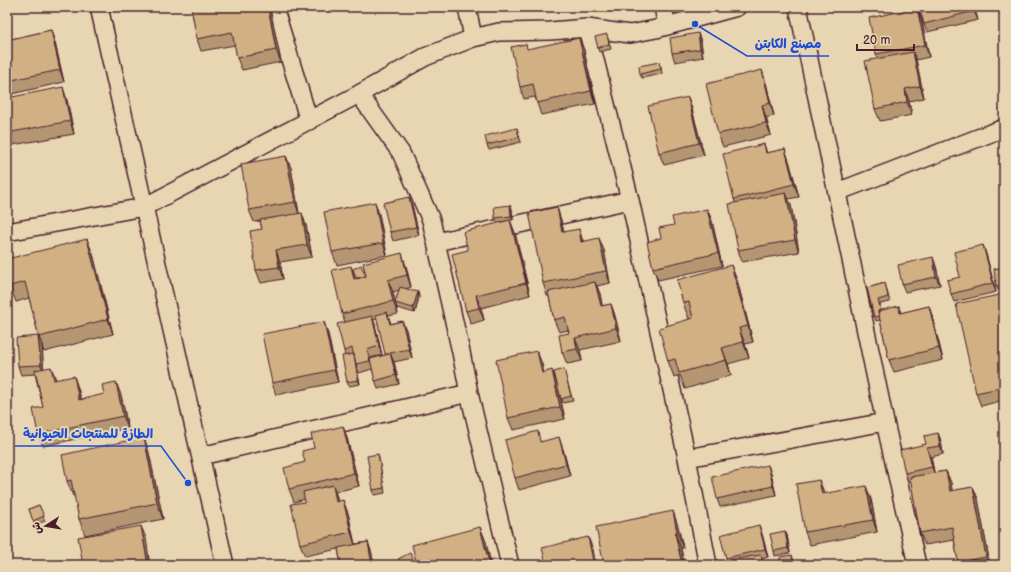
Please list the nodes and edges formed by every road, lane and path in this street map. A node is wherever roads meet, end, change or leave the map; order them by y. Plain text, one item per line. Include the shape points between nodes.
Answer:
1 (99, 7) edge
2 (274, 7) edge
3 (467, 7) edge
4 (663, 7) edge
5 (737, 7) edge
6 (798, 7) edge
7 (667, 26) junction
8 (587, 28) junction
9 (474, 38) junction
10 (359, 94) junction
11 (309, 121) junction
12 (1004, 128) edge
13 (837, 192) junction
14 (630, 200) junction
15 (144, 207) junction
16 (7, 232) edge
17 (436, 242) junction
18 (469, 393) junction
19 (885, 422) junction
20 (201, 456) junction
21 (687, 458) junction
22 (226, 565) edge
23 (510, 565) edge
24 (708, 565) edge
25 (917, 565) edge

1 - 15 street
2 - 11 street
3 - 9 street
4 - 7 street
5 - 7 street
6 - 13 street
7 - 8 street via 630,34
8 - 9 street via 499,32
8 - 14 street
9 - 10 street via 425,57
10 - 11 street
10 - 17 street via 401,154 431,220
11 - 15 street
12 - 13 street
13 - 19 street
14 - 17 street
14 - 21 street
15 - 16 street
15 - 20 street
17 - 18 street
18 - 20 street
18 - 23 street
19 - 21 street
19 - 25 street
20 - 22 street
21 - 24 street

